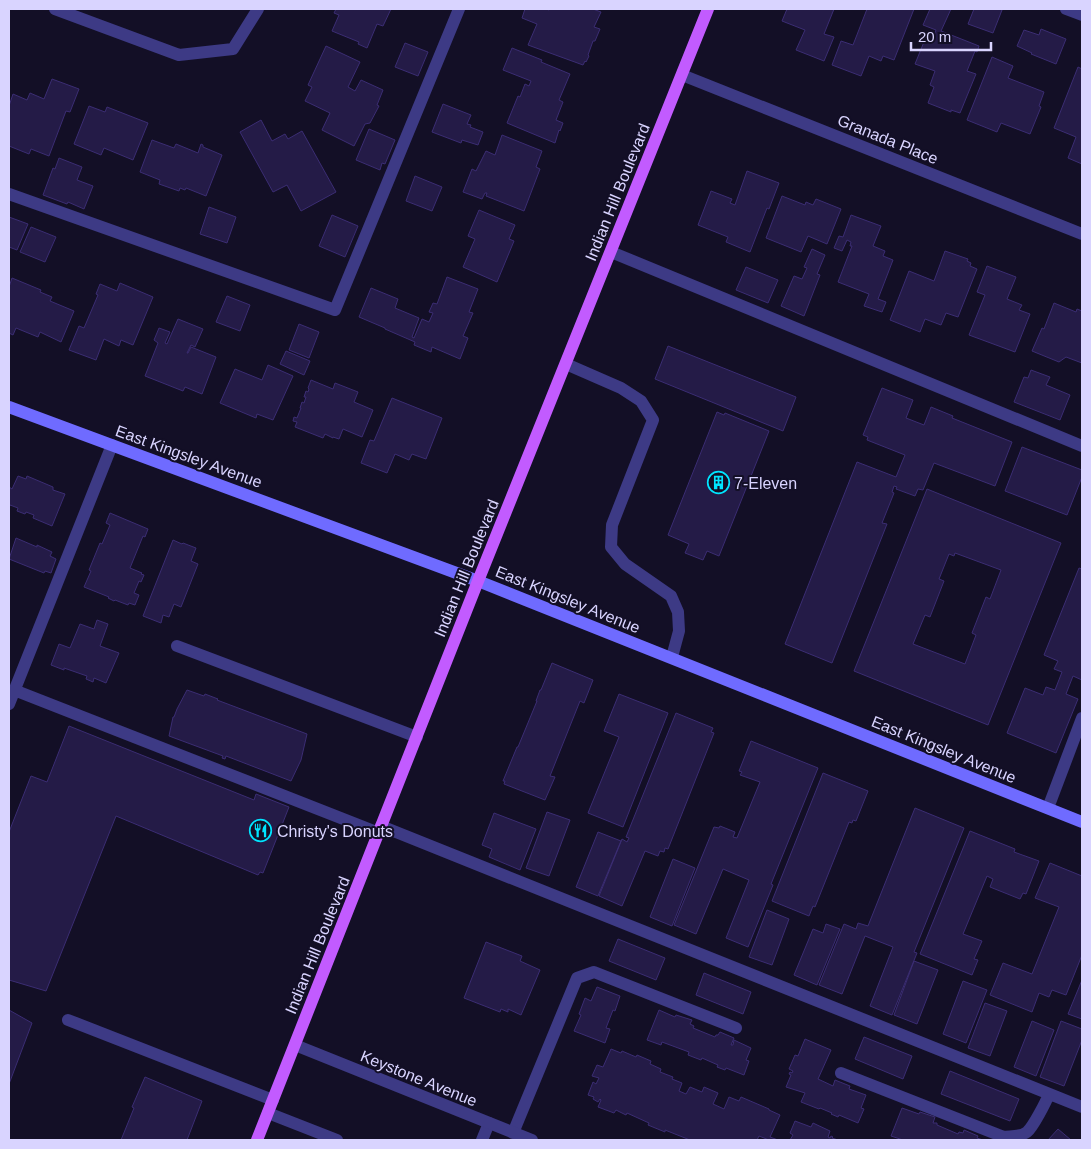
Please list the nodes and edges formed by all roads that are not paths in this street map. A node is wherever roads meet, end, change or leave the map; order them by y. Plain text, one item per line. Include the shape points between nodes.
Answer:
1 (55, 9) edge
2 (258, 9) edge
3 (459, 9) edge
4 (708, 9) edge
5 (1066, 9) edge
6 (1082, 15) edge
7 (682, 75) junction
8 (9, 194) edge
9 (1082, 234) edge
10 (610, 252) junction
11 (566, 364) junction
12 (9, 408) edge
13 (112, 445) junction
14 (1082, 446) edge
15 (478, 581) junction
16 (177, 646) dead end
17 (672, 658) junction
18 (14, 690) junction
19 (9, 704) edge
20 (1082, 718) edge
21 (417, 737) junction
22 (1048, 808) junction
23 (1082, 822) edge
24 (380, 829) junction
25 (68, 1020) dead end
26 (736, 1028) dead end
27 (295, 1046) junction
28 (840, 1073) dead end
29 (1049, 1094) junction
30 (273, 1100) junction
31 (1082, 1107) edge
32 (268, 1113) junction
33 (489, 1123) junction
34 (523, 1138) edge
35 (257, 1140) edge
36 (337, 1140) edge
37 (482, 1140) edge

1 - 2 street via 179,55 233,49
3 - 8 street via 336,310
4 - 7 main road, Indian Hill Boulevard
5 - 6 street
7 - 9 street, Granada Place
7 - 10 main road, Indian Hill Boulevard
10 - 11 main road, Indian Hill Boulevard
10 - 14 street
11 - 15 main road, Indian Hill Boulevard
11 - 17 street via 621,388 641,401 653,420 612,525 611,547 625,564 670,596 678,612 679,630
12 - 13 street, East Kingsley Avenue
13 - 15 street, East Kingsley Avenue
13 - 18 street
15 - 17 street, East Kingsley Avenue
15 - 21 main road, Indian Hill Boulevard
16 - 21 street
17 - 22 street, East Kingsley Avenue
18 - 19 street
18 - 24 street
20 - 22 street
21 - 24 main road, Indian Hill Boulevard
22 - 23 street, East Kingsley Avenue
24 - 27 main road, Indian Hill Boulevard
24 - 29 street
25 - 30 street
26 - 34 street via 594,972 577,978
27 - 30 main road, Indian Hill Boulevard
27 - 33 street, Keystone Avenue
28 - 29 street via 1004,1136 1018,1136 1028,1131
29 - 31 street
30 - 32 main road, Indian Hill Boulevard
32 - 35 main road, Indian Hill Boulevard
32 - 36 street
33 - 34 street, Keystone Avenue
33 - 37 street

